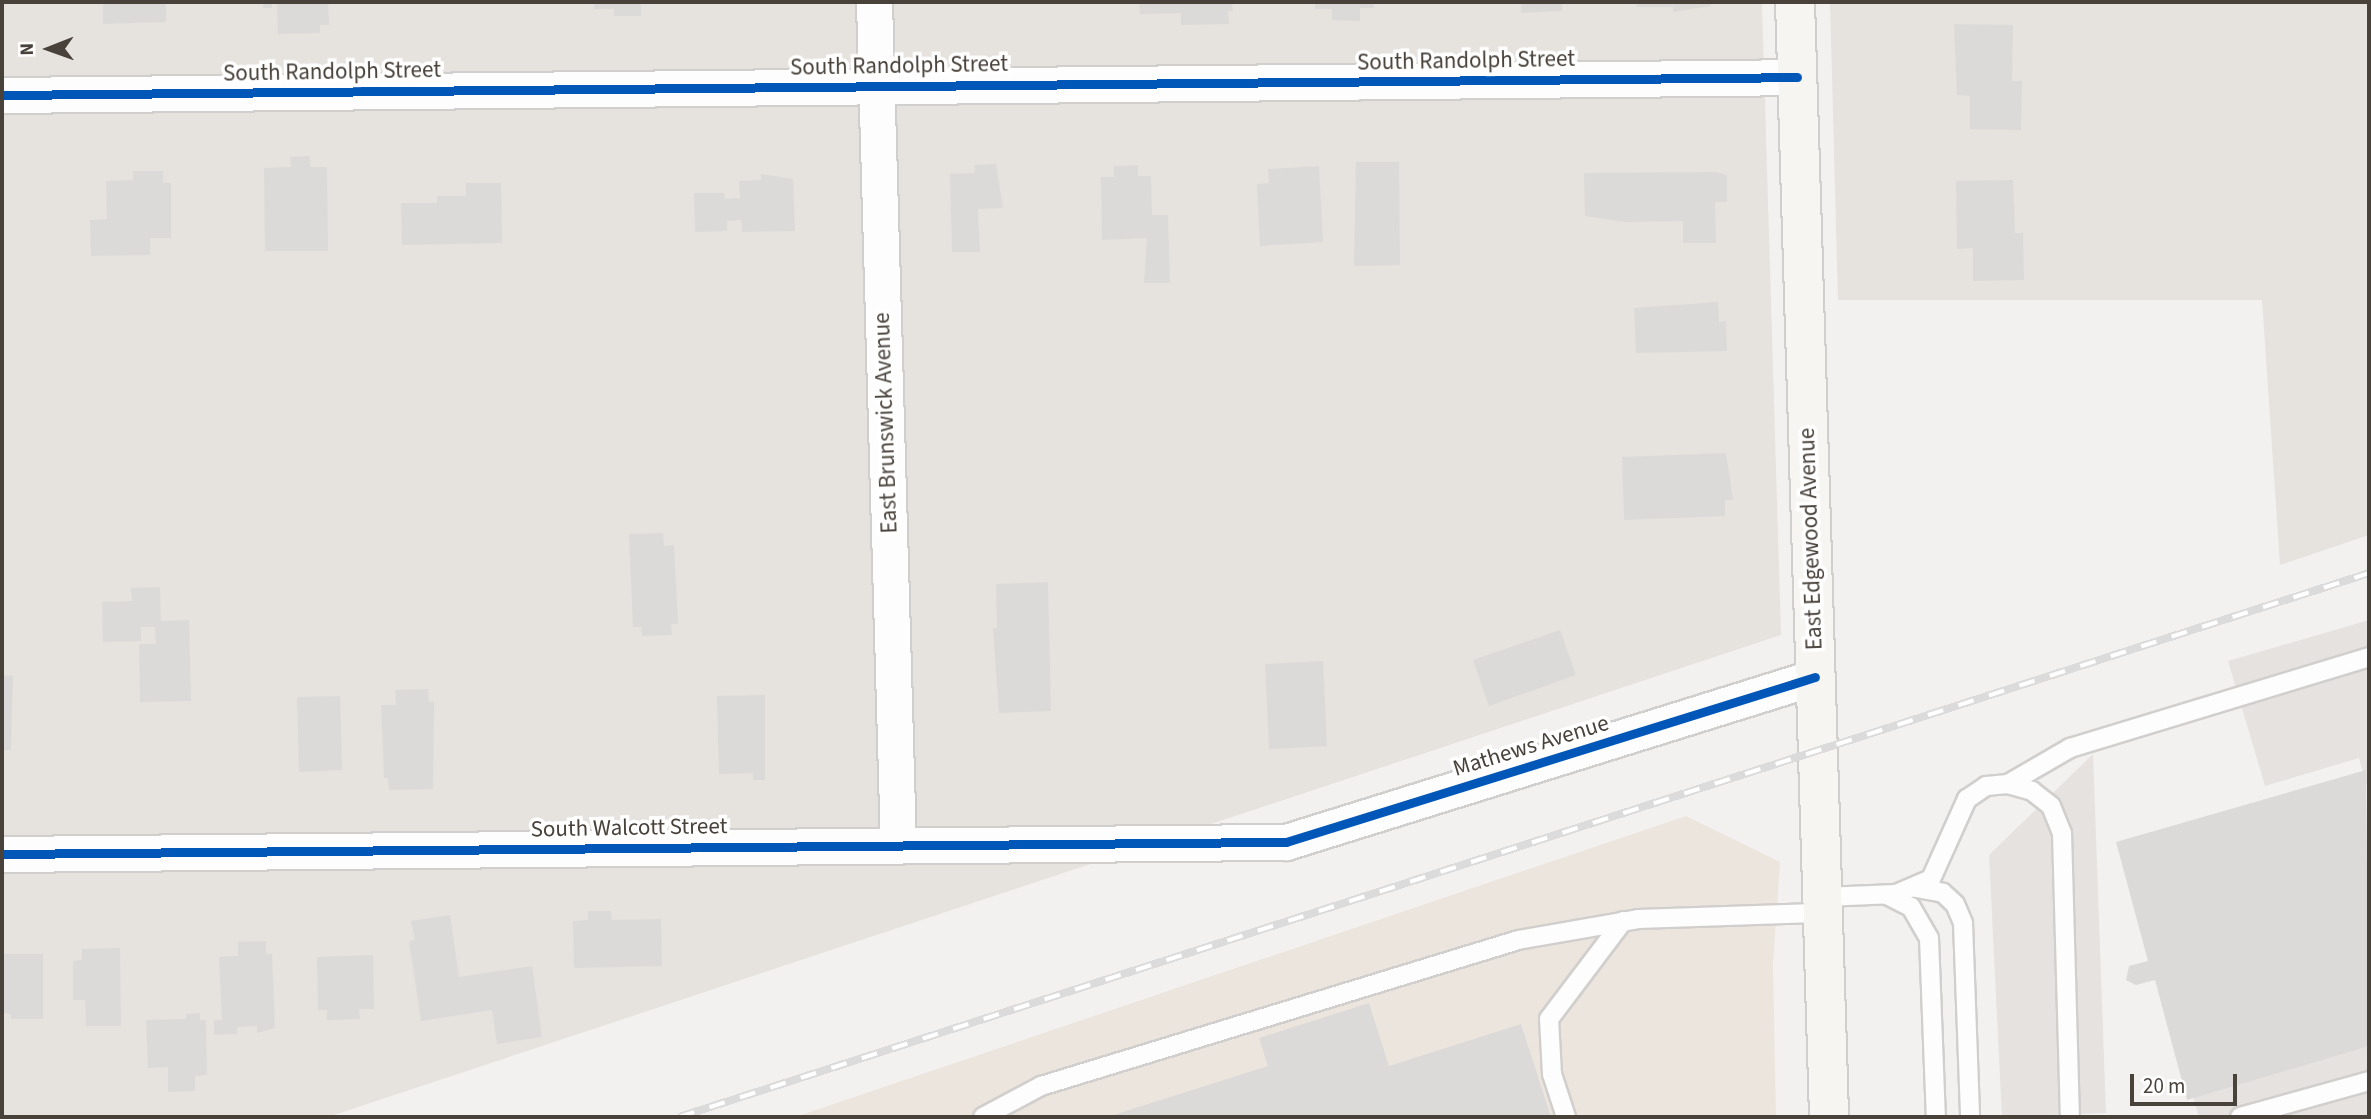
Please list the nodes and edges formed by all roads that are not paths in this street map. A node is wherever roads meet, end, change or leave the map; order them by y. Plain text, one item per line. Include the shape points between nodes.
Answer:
1 (874, 2) edge
2 (1795, 2) edge
3 (1797, 77) junction
4 (876, 86) junction
5 (2, 95) edge
6 (2369, 657) edge
7 (1815, 677) junction
8 (2008, 784) junction
9 (1257, 842) joint
10 (898, 844) junction
11 (2, 854) edge
12 (1916, 888) junction
13 (1887, 895) junction
14 (1823, 905) junction
15 (1623, 921) junction
16 (2369, 1080) edge
17 (983, 1117) edge
18 (1566, 1117) edge
19 (1829, 1117) edge
20 (1936, 1117) edge
21 (1970, 1117) edge
22 (2070, 1117) edge
23 (2241, 1117) edge

1 - 4 street, East Brunswick Avenue
2 - 3 main road, East Edgewood Avenue
3 - 4 street, South Randolph Street
3 - 7 main road, East Edgewood Avenue
4 - 5 street, South Randolph Street
4 - 10 street, East Brunswick Avenue
6 - 8 lane via 2070,748
7 - 9 street, Mathews Avenue via 1286,842
7 - 14 main road, East Edgewood Avenue
8 - 12 lane via 1986,786 1967,799 1931,878
8 - 22 lane via 2032,791 2051,806 2062,833
9 - 10 street, South Walcott Street
10 - 11 street, South Walcott Street
12 - 13 lane
12 - 21 lane via 1943,893 1955,904 1963,923
13 - 14 lane
13 - 20 lane via 1911,907 1929,938
14 - 15 lane
14 - 19 main road, East Edgewood Avenue
15 - 17 lane via 1478,952 1041,1086
15 - 18 lane via 1549,1019 1552,1074
16 - 23 lane

